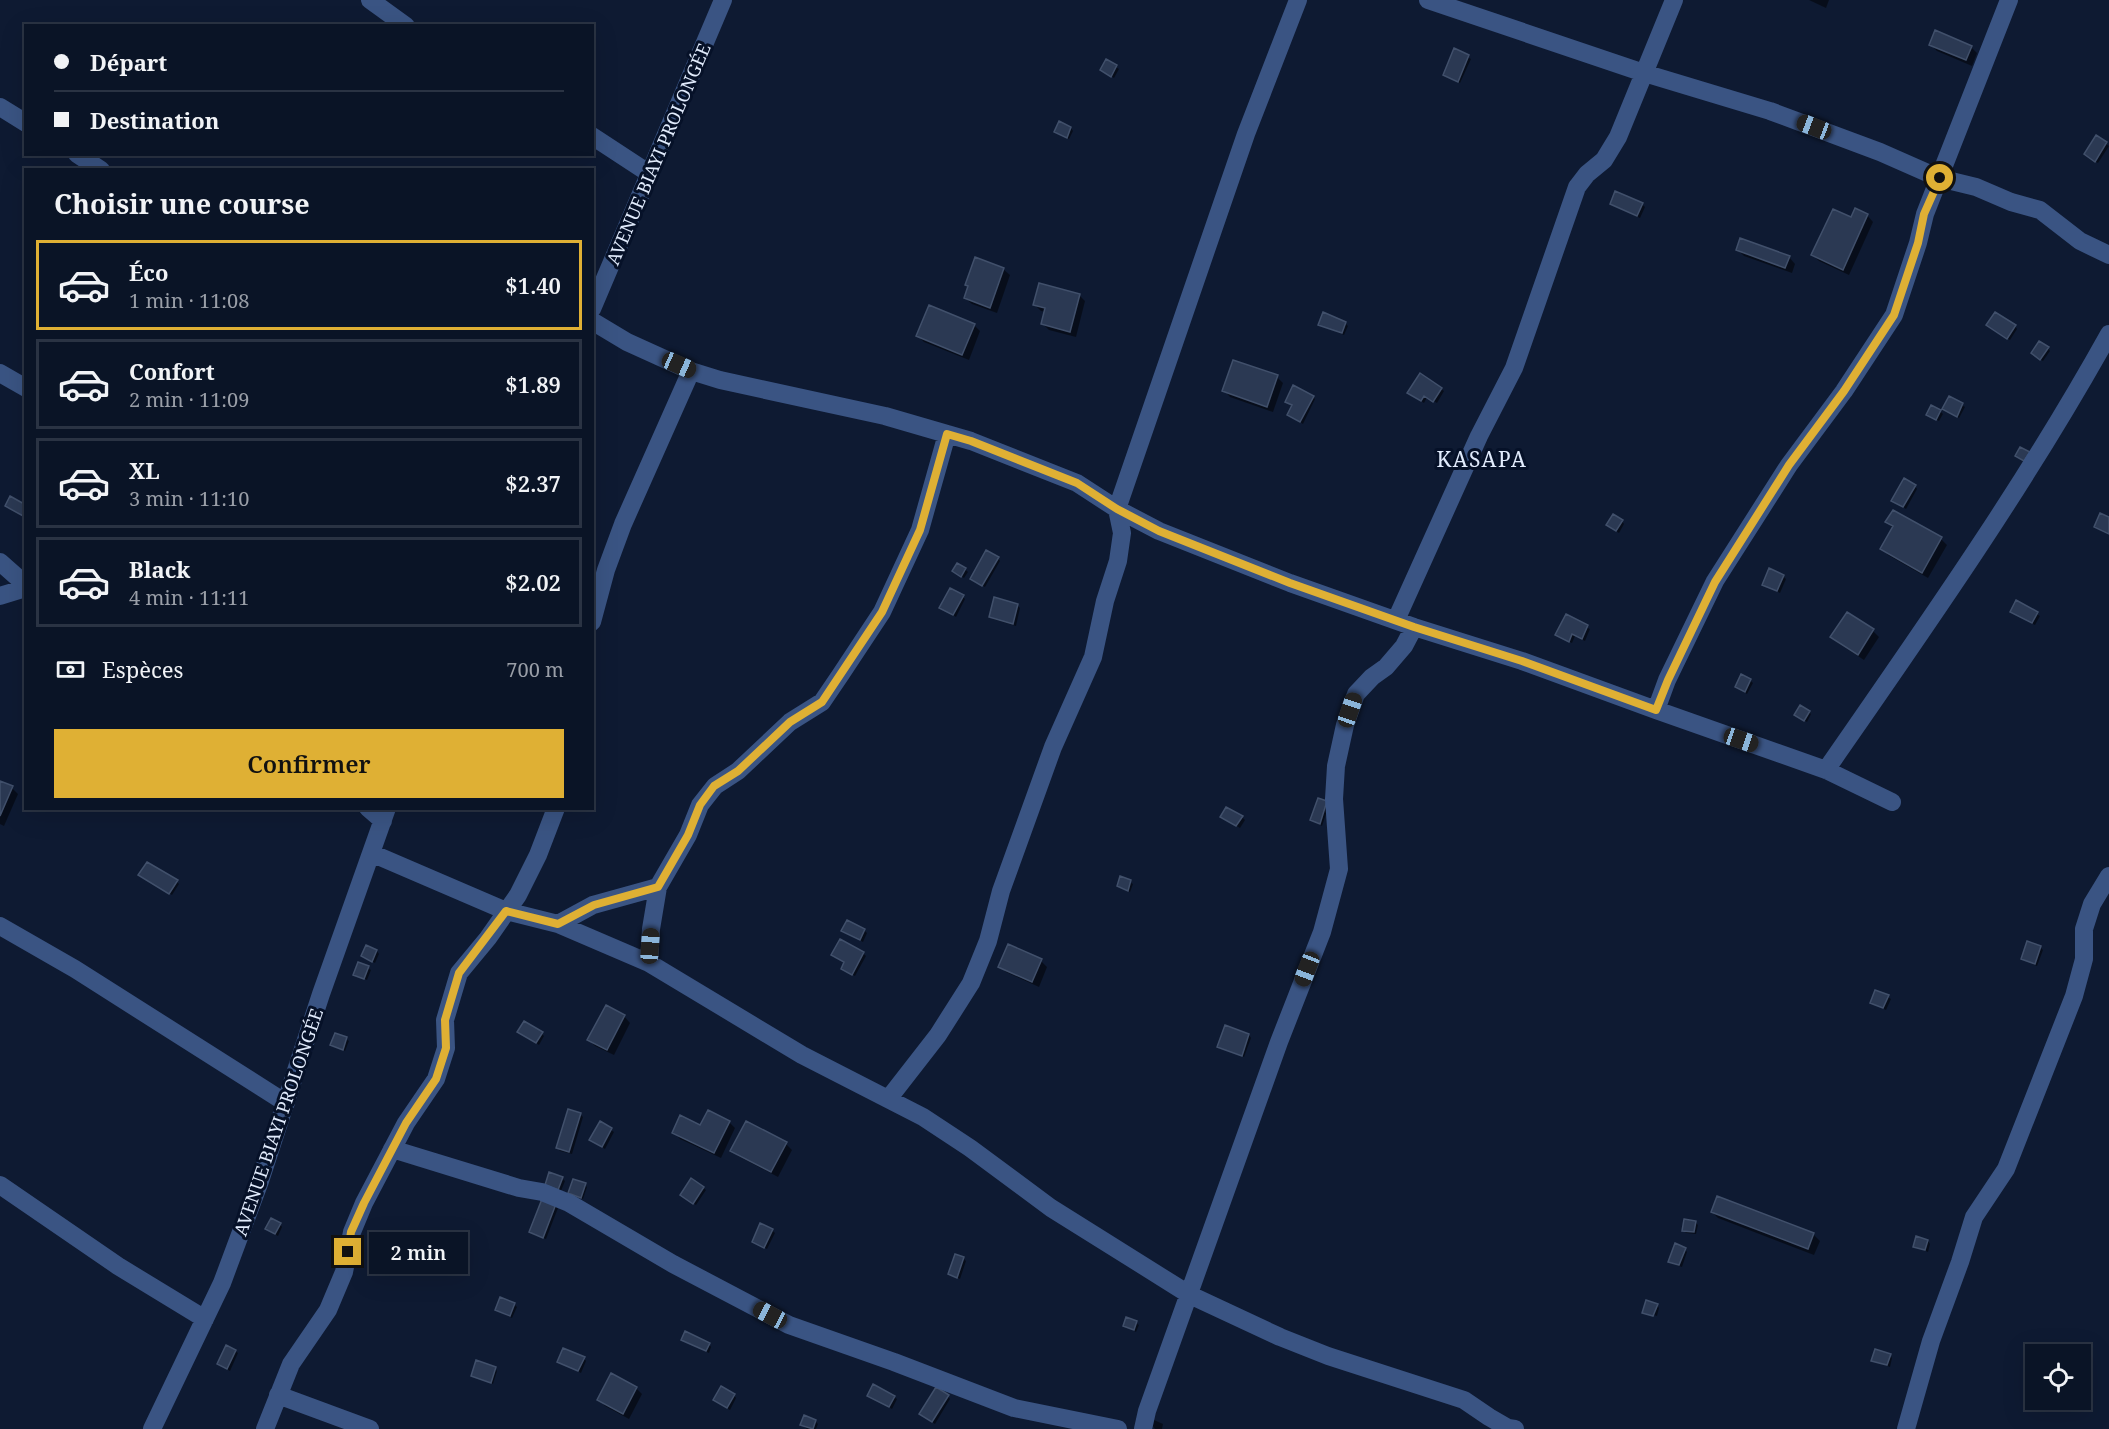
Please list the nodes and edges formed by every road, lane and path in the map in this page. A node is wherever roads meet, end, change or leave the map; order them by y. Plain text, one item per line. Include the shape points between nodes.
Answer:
1 (370, 0) edge
2 (723, 0) edge
3 (1298, 0) edge
4 (1428, 0) edge
5 (1674, 0) edge
6 (2009, 0) edge
7 (403, 24) edge
8 (1644, 73) junction
9 (0, 107) edge
10 (24, 122) edge
11 (594, 137) edge
12 (80, 156) edge
13 (98, 168) edge
14 (650, 174) junction
15 (1940, 178) junction
16 (2109, 255) edge
17 (594, 304) edge
18 (594, 322) edge
19 (2109, 334) edge
20 (691, 370) junction
21 (0, 373) edge
22 (24, 387) edge
23 (947, 434) junction
24 (1117, 509) junction
25 (0, 562) edge
26 (24, 585) edge
27 (24, 588) edge
28 (0, 596) edge
29 (594, 615) edge
30 (1396, 620) junction
31 (1414, 627) junction
32 (1656, 710) junction
33 (1826, 770) junction
34 (1892, 802) dead end
35 (555, 810) edge
36 (385, 815) edge
37 (371, 853) junction
38 (2109, 876) edge
39 (658, 887) junction
40 (506, 911) junction
41 (558, 924) junction
42 (0, 926) edge
43 (649, 963) junction
44 (889, 1098) junction
45 (286, 1103) junction
46 (392, 1149) junction
47 (0, 1185) edge
48 (1190, 1295) junction
49 (205, 1319) junction
50 (278, 1395) junction
51 (1488, 1423) edge
52 (152, 1429) edge
53 (265, 1429) edge
54 (370, 1429) edge
55 (1118, 1429) edge
56 (1143, 1429) edge
57 (1515, 1429) edge
58 (1906, 1429) edge

1 - 7 street
2 - 14 street, AVENUE BIAYI PROLONGÉE
3 - 24 street via 1246,134
4 - 8 street
5 - 8 street
6 - 15 street
8 - 15 street via 1770,111
8 - 30 street via 1618,137 1604,160 1577,187 1514,368
9 - 10 street
11 - 14 street
12 - 13 street
14 - 17 street, AVENUE BIAYI PROLONGÉE
15 - 16 street via 2040,210 2080,241
15 - 32 street via 1924,214 1894,315 1789,465 1715,582
18 - 20 street via 627,342
19 - 33 street via 1993,527
20 - 23 street
20 - 29 street via 623,524
21 - 22 street
23 - 24 street via 1077,483
23 - 39 street via 920,530 882,612 822,702 790,722 738,771 714,786 700,805
24 - 30 street via 1159,531
24 - 44 street via 1122,533 1118,561 1093,657 1053,747 1001,891 988,941 971,982 938,1035
25 - 26 street
27 - 28 street
30 - 31 street
31 - 32 street
31 - 48 street via 1386,667 1356,694 1345,725 1336,766 1339,869 1322,932
32 - 33 street
33 - 34 street
35 - 40 street via 538,855
36 - 37 street, AVENUE BIAYI PROLONGÉE
37 - 40 street
37 - 45 street, AVENUE BIAYI PROLONGÉE
38 - 58 street via 2092,904 2084,928 2084,959 2071,1006 2006,1169 1974,1217 1931,1341
39 - 41 street via 594,905
39 - 43 street
40 - 41 street
40 - 46 street via 459,973 445,1020 446,1048 436,1079
41 - 43 street
42 - 45 street
43 - 44 street via 802,1055
44 - 48 street via 970,1148 1051,1208
45 - 49 street, AVENUE BIAYI PROLONGÉE via 230,1263
46 - 50 street via 351,1232 344,1272 328,1310 291,1364
46 - 55 street via 569,1203 789,1325 1014,1408
47 - 49 street via 118,1266
48 - 51 street via 1328,1356 1464,1400
48 - 56 street
49 - 52 street, AVENUE BIAYI PROLONGÉE
50 - 53 street
50 - 54 street
51 - 57 street

